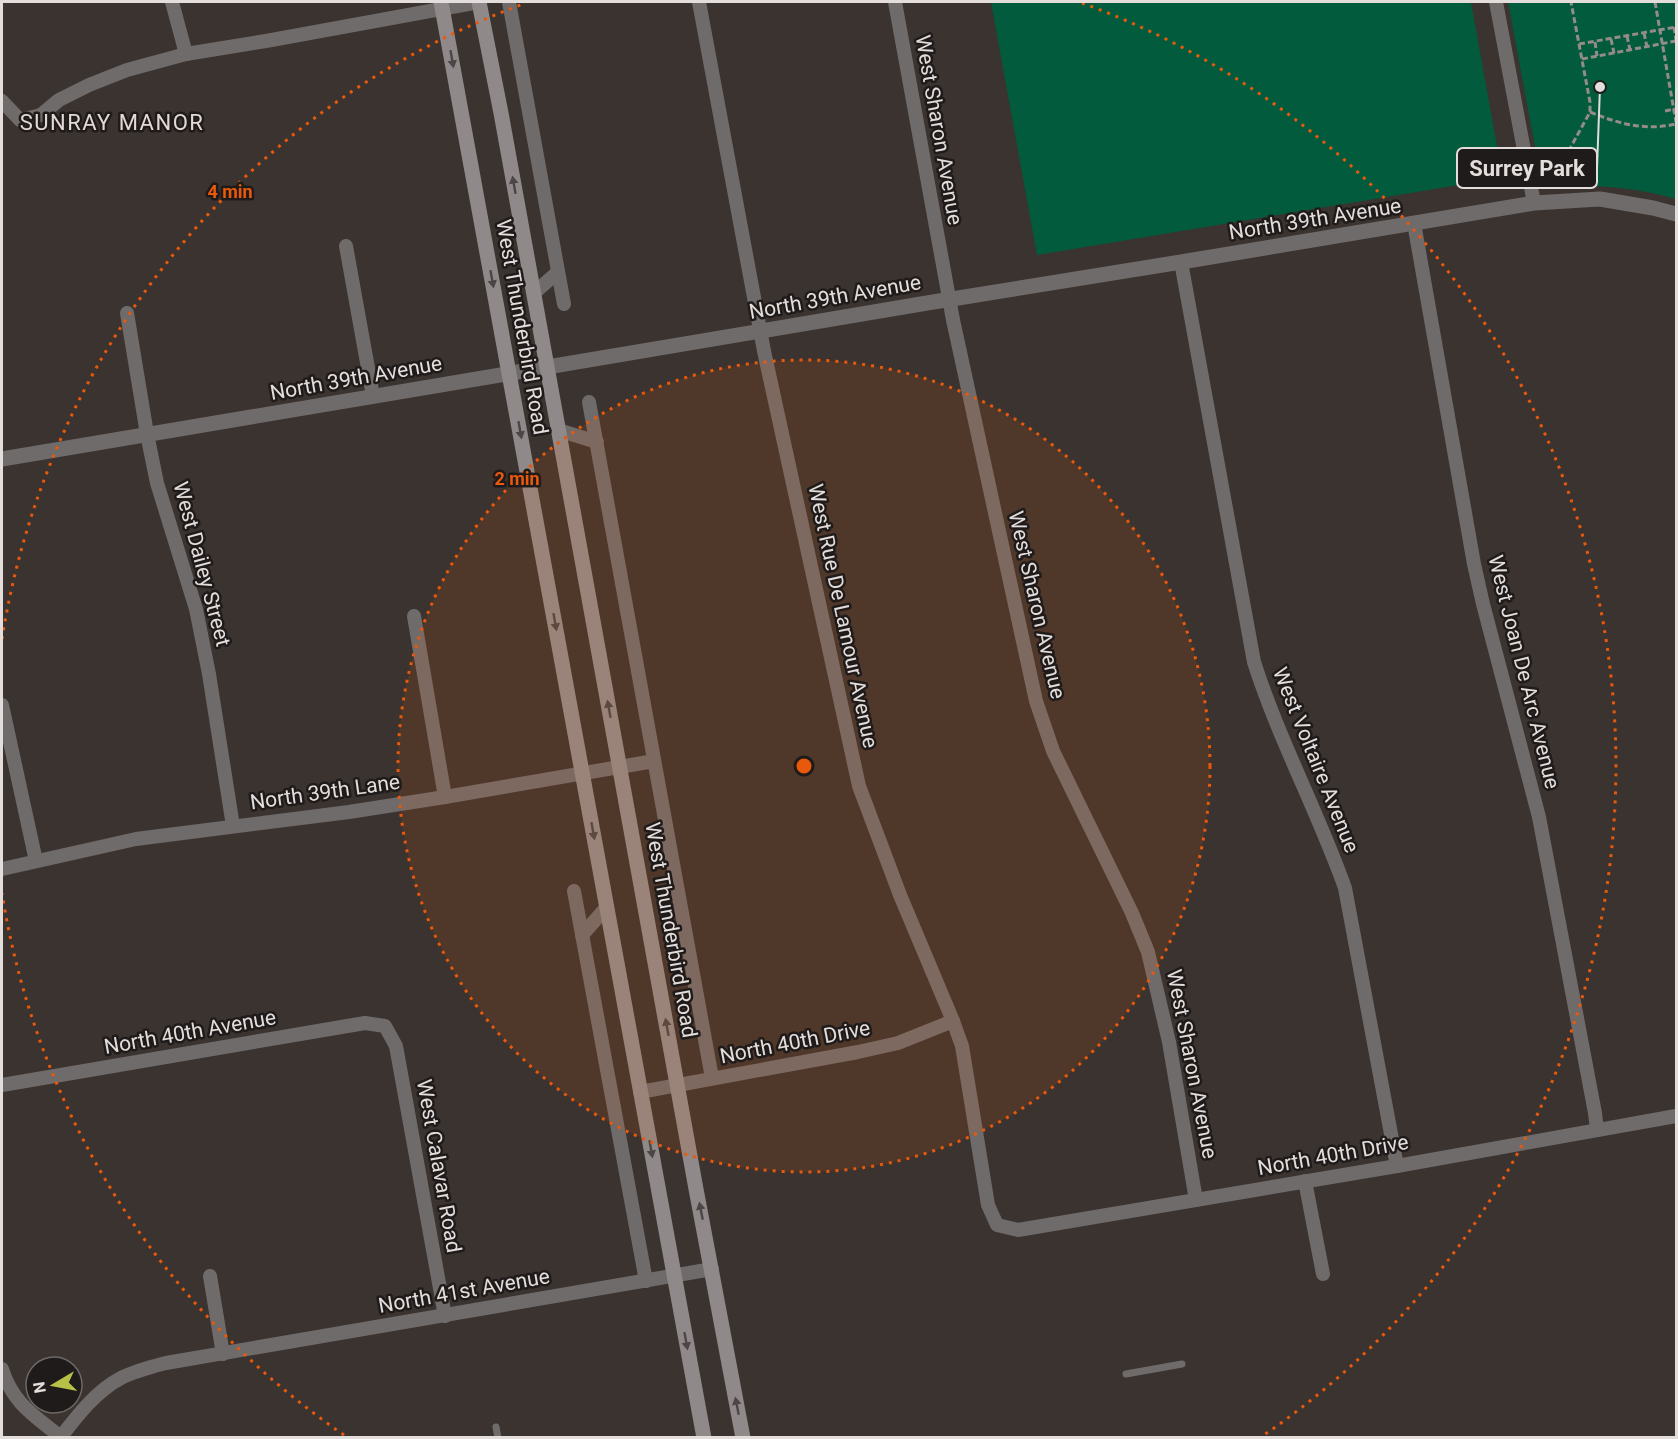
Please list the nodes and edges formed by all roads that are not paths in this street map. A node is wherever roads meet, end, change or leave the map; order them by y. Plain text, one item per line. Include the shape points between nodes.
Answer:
1 (172, 2) edge
2 (479, 2) edge
3 (510, 2) edge
4 (699, 2) edge
5 (895, 2) edge
6 (1496, 2) edge
7 (442, 5) edge
8 (412, 8) edge
9 (186, 54) junction
10 (2, 101) edge
11 (1534, 203) junction
12 (1677, 214) edge
13 (1414, 224) junction
14 (346, 246) dead end
15 (1181, 262) junction
16 (558, 272) junction
17 (534, 293) junction
18 (949, 299) junction
19 (564, 304) dead end
20 (127, 313) dead end
21 (760, 331) junction
22 (547, 366) junction
23 (509, 373) junction
24 (373, 396) junction
25 (590, 402) dead end
26 (558, 430) junction
27 (147, 434) junction
28 (597, 442) junction
29 (2, 459) edge
30 (414, 616) dead end
31 (2, 705) edge
32 (654, 761) junction
33 (620, 767) junction
34 (583, 773) junction
35 (445, 797) junction
36 (233, 826) junction
37 (36, 861) junction
38 (2, 869) edge
39 (574, 891) dead end
40 (606, 908) junction
41 (582, 935) junction
42 (953, 1021) junction
43 (385, 1026) joint
44 (712, 1078) junction
45 (2, 1085) edge
46 (678, 1085) junction
47 (640, 1092) junction
48 (1677, 1116) edge
49 (1596, 1130) junction
50 (1396, 1166) junction
51 (1305, 1181) junction
52 (1196, 1200) junction
53 (996, 1225) joint
54 (712, 1269) junction
55 (1323, 1274) dead end
56 (674, 1275) junction
57 (210, 1276) dead end
58 (646, 1281) junction
59 (445, 1316) junction
60 (223, 1354) junction
61 (1182, 1364) dead end
62 (2, 1369) edge
63 (1126, 1374) dead end
64 (496, 1427) dead end
65 (61, 1437) edge
66 (498, 1437) edge
67 (704, 1437) edge
68 (744, 1437) edge

1 - 9 street
2 - 7 street
17 -> 2 main road, West Thunderbird Road
3 - 16 street
4 - 21 street, West Rue De Lamour Avenue
5 - 18 street, West Sharon Avenue
6 - 11 street
7 - 8 street
7 -> 23 main road, West Thunderbird Road
8 - 9 street
9 - 10 street via 99,81 59,100 40,115 20,120
11 - 12 street, North 39th Avenue via 1600,199
11 - 13 street, North 39th Avenue
13 - 15 street, North 39th Avenue
13 - 49 street, West Joan De Arc Avenue via 1474,564 1539,817
14 - 24 street
15 - 18 street, North 39th Avenue
15 - 50 street, West Voltaire Avenue via 1254,662 1345,888
16 - 17 street, West Thunderbird Road
16 - 19 street
17 - 22 main road, West Thunderbird Road
18 - 21 street, North 39th Avenue
18 - 52 street, West Sharon Avenue via 1036,701 1053,750 1148,952 1169,1042
20 - 27 street, West Dailey Street
21 - 22 street, North 39th Avenue
21 - 42 street, West Rue De Lamour Avenue via 859,786
22 - 23 street, North 39th Avenue
22 - 26 main road, West Thunderbird Road
23 - 24 street, North 39th Avenue
23 -> 34 main road, West Thunderbird Road
24 - 27 street, North 39th Avenue
25 - 28 street, West Thunderbird Road
26 - 28 street, West Thunderbird Road
33 -> 26 main road, West Thunderbird Road
27 - 29 street, North 39th Avenue
27 - 36 street, West Dailey Street via 157,483 196,609
28 - 32 street, West Thunderbird Road
30 - 35 street
31 - 37 street
32 - 33 street, North 39th Lane
32 - 44 street, West Thunderbird Road
33 - 34 street, North 39th Lane
46 -> 33 main road, West Thunderbird Road
34 - 35 street, North 39th Lane
34 -> 40 main road, West Thunderbird Road
35 - 36 street, North 39th Lane
36 - 37 street, North 39th Lane via 136,839
37 - 38 street, North 39th Lane
39 - 41 street
40 - 41 street
40 - 47 main road, West Thunderbird Road
41 - 58 street
42 - 44 street, North 40th Drive via 898,1043
42 - 53 street, West Rue De Lamour Avenue via 962,1046 988,1205
43 - 45 street, North 40th Avenue via 365,1023
43 - 59 street, West Calavar Road via 396,1047
44 - 46 street, North 40th Drive
46 - 47 street, North 40th Drive
54 -> 46 main road, West Thunderbird Road
47 -> 56 main road, West Thunderbird Road
48 - 49 street, North 40th Drive
49 - 50 street, North 40th Drive
50 - 51 street, North 40th Drive
51 - 52 street, North 40th Drive
51 - 55 street
52 - 53 street, North 40th Drive via 1018,1230
54 - 56 street, North 41st Avenue
68 -> 54 main road, West Thunderbird Road
56 - 58 street, North 41st Avenue
56 -> 67 main road, West Thunderbird Road
57 - 60 street
58 - 59 street, North 41st Avenue
59 - 60 street, North 41st Avenue
60 - 65 street, North 41st Avenue via 145,1368 119,1379 88,1404
61 - 63 lane
62 - 65 street via 13,1394 26,1410
64 - 66 lane

